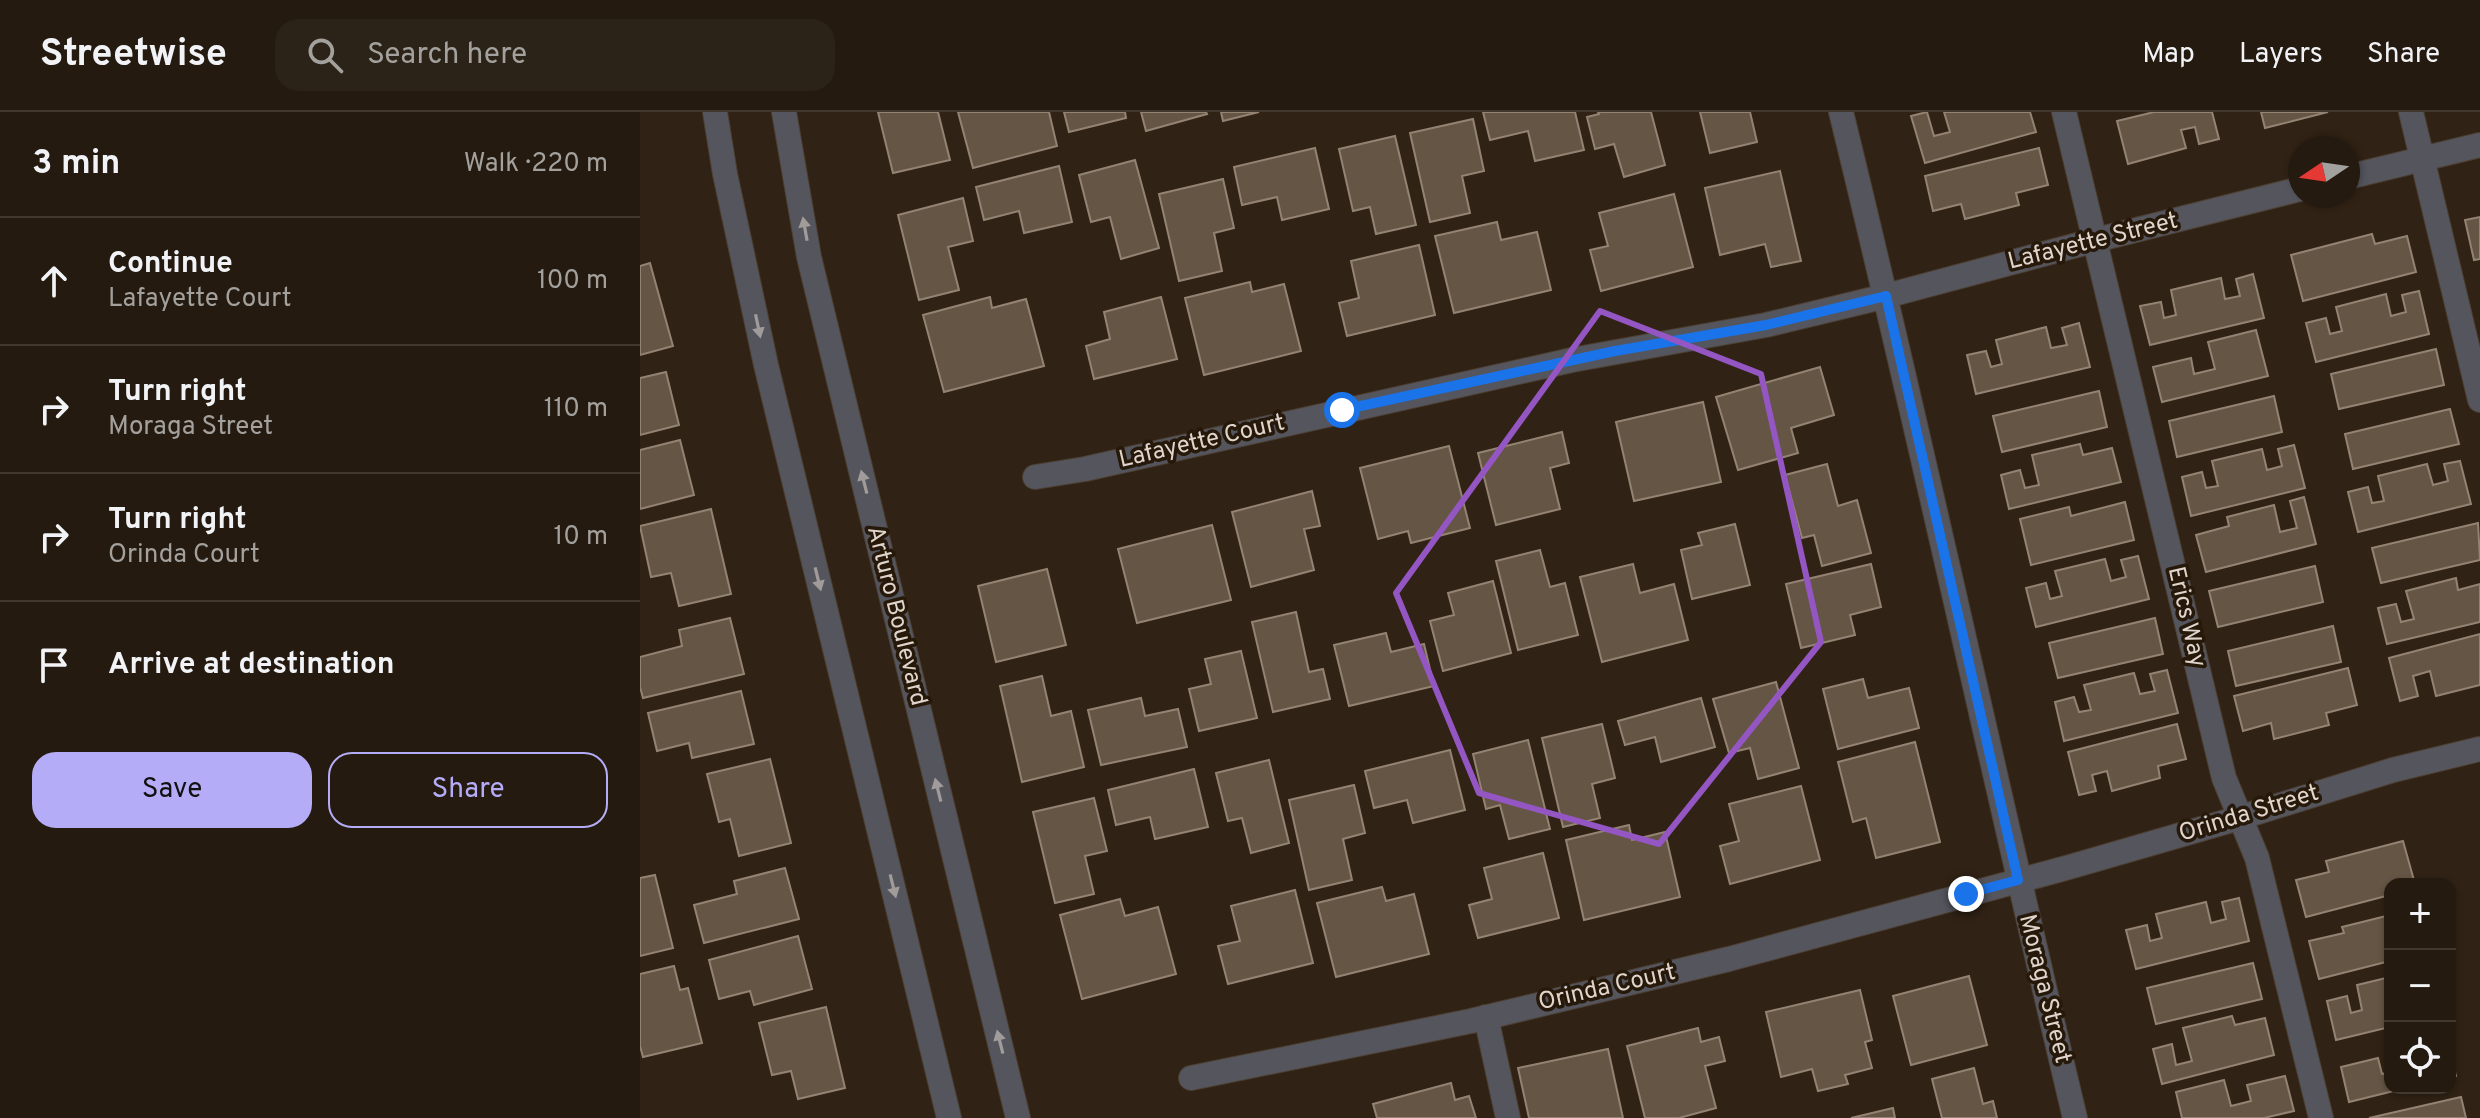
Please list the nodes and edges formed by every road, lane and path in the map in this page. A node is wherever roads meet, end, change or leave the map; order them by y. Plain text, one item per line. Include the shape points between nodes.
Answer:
1 (715, 112) edge
2 (784, 112) edge
3 (1841, 112) edge
4 (2064, 112) edge
5 (2411, 112) edge
6 (2480, 145) edge
7 (2422, 159) junction
8 (2360, 174) edge
9 (2288, 192) edge
10 (2096, 240) junction
11 (1886, 296) junction
12 (2480, 400) edge
13 (1035, 477) dead end
14 (2480, 749) edge
15 (2239, 818) junction
16 (2018, 880) junction
17 (1486, 1017) junction
18 (1191, 1078) dead end
19 (949, 1118) edge
20 (1018, 1118) edge
21 (1508, 1118) edge
22 (2075, 1118) edge
23 (2321, 1118) edge

1 -> 19 street via 766,365
20 -> 2 street, Arturo Boulevard via 809,257
3 - 11 street, Moraga Street
4 - 10 street, Erics Way
5 - 7 street
6 - 7 street
7 - 8 street
7 - 12 street
9 - 10 street, Lafayette Street
10 - 11 street, Lafayette Street
10 - 15 street, Erics Way via 2224,778
11 - 13 street, Lafayette Court
11 - 16 street, Moraga Street
14 - 15 street, Orinda Street
15 - 16 street, Orinda Street
15 - 23 street, Erics Way via 2257,858
16 - 17 street, Orinda Court via 1729,959
16 - 22 street, Moraga Street
17 - 18 street, Orinda Court
17 - 21 street

